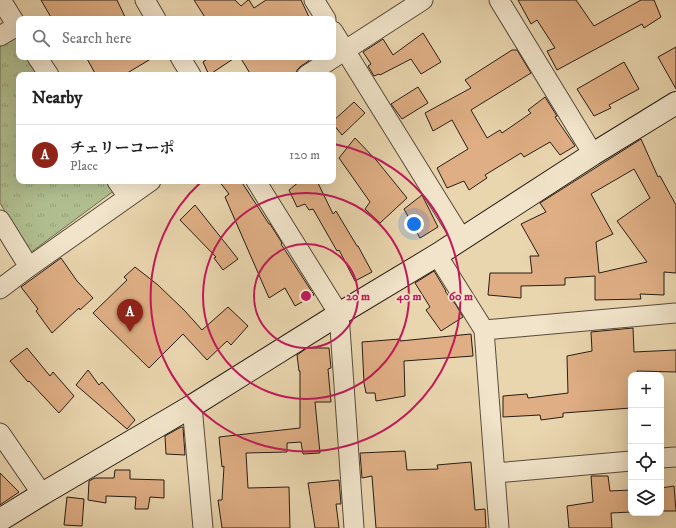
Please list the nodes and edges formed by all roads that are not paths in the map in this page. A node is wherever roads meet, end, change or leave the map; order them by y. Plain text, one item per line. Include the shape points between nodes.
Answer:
1 (1, 0) edge
2 (145, 0) edge
3 (314, 0) edge
4 (423, 0) edge
5 (499, 0) edge
6 (154, 16) edge
7 (324, 16) edge
8 (16, 24) edge
9 (16, 28) edge
10 (0, 36) edge
11 (336, 36) edge
12 (345, 50) junction
13 (336, 56) edge
14 (39, 60) edge
15 (182, 60) edge
16 (330, 60) edge
17 (47, 72) edge
18 (189, 72) edge
19 (312, 72) edge
20 (676, 103) edge
21 (593, 154) junction
22 (119, 184) edge
23 (147, 184) edge
24 (258, 184) edge
25 (128, 197) junction
26 (0, 220) edge
27 (462, 239) junction
28 (437, 255) junction
29 (29, 267) junction
30 (0, 289) edge
31 (676, 313) edge
32 (339, 314) junction
33 (484, 330) junction
34 (192, 406) junction
35 (0, 433) edge
36 (676, 457) edge
37 (664, 458) edge
38 (628, 461) edge
39 (495, 473) junction
40 (42, 494) junction
41 (0, 520) edge
42 (203, 528) edge
43 (354, 528) edge
44 (499, 528) edge

1 - 8 street
2 - 6 street
3 - 7 street
4 - 12 street
5 - 21 street
9 - 10 street
11 - 12 street
12 - 13 street
12 - 27 street
14 - 17 street
15 - 18 street
16 - 19 street
20 - 21 street
21 - 27 street
22 - 25 street
23 - 25 street
24 - 32 street
25 - 29 street
26 - 29 street
27 - 28 street
28 - 32 street
28 - 33 street
29 - 30 street
31 - 33 street
32 - 34 street
32 - 43 street
33 - 39 street
34 - 40 street
34 - 42 street
35 - 40 street
36 - 37 street
38 - 39 street
39 - 44 street
40 - 41 street

